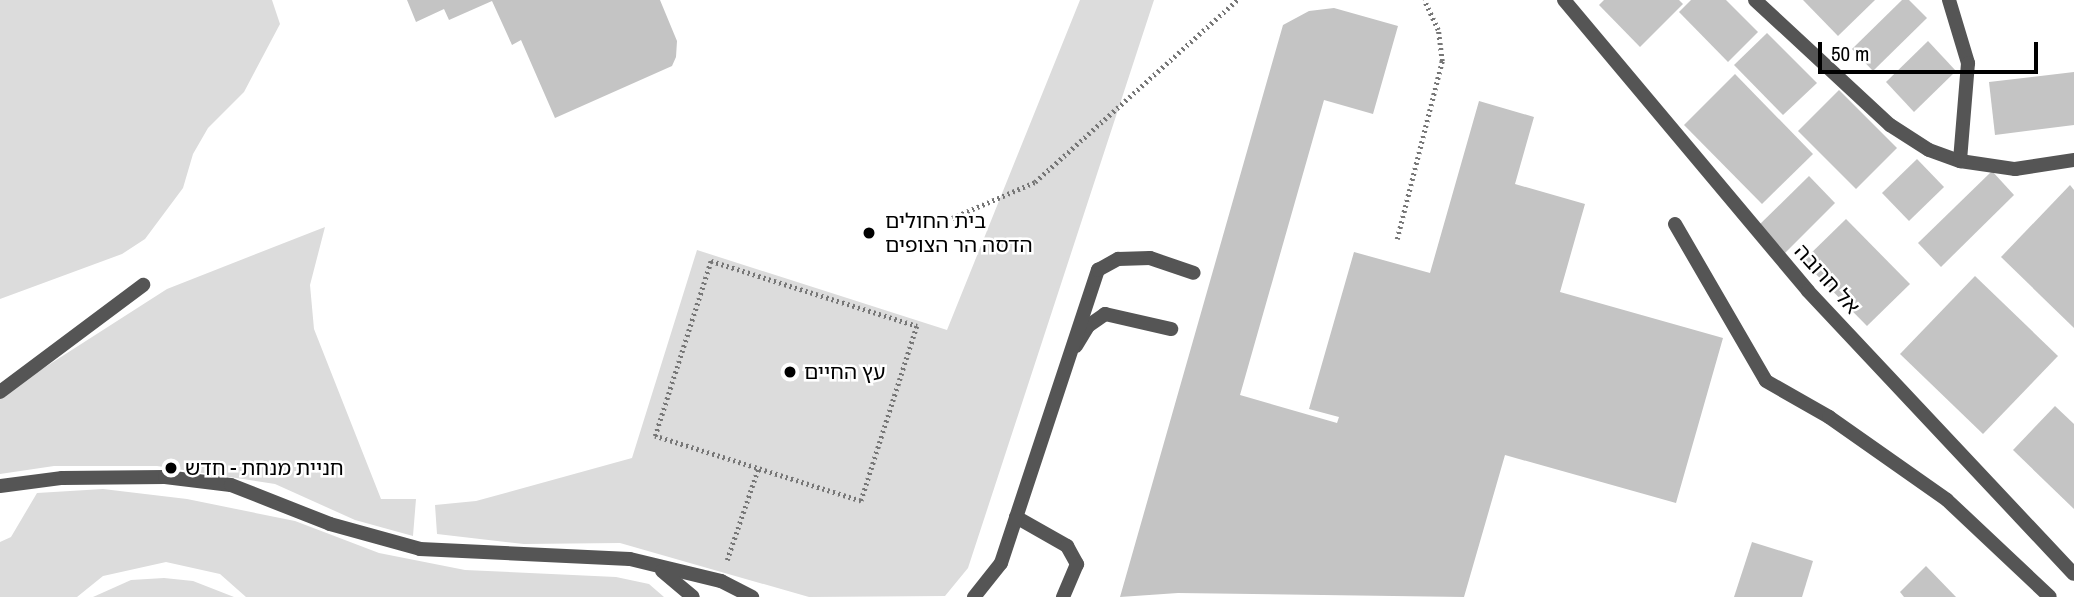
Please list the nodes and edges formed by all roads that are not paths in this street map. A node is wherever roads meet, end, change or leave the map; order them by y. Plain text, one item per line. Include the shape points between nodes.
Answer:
1 (1564, 0) edge
2 (1755, 0) edge
3 (1950, 0) edge
4 (1960, 160) junction
5 (2074, 160) edge
6 (1675, 224) dead end
7 (1194, 274) dead end
8 (143, 285) dead end
9 (1171, 329) dead end
10 (1068, 359) junction
11 (0, 392) edge
12 (0, 486) edge
13 (1016, 516) junction
14 (659, 568) junction
15 (2074, 574) edge
16 (693, 597) edge
17 (752, 597) edge
18 (974, 597) edge
19 (1063, 597) edge
20 (2050, 597) edge

1 - 15 street, אל חרובה via 1808,291
2 - 4 street via 1890,125 1929,150
3 - 4 street via 1968,63
4 - 5 street via 2015,169
6 - 20 street via 1766,381 1829,416 1947,500
7 - 10 street via 1150,258 1118,259 1098,270
8 - 11 street
9 - 10 street via 1105,314 1088,326
10 - 13 street
12 - 14 street via 62,478 165,477 231,485 330,524 420,549 576,554 630,559
13 - 18 street via 1001,563
13 - 19 street via 1067,546 1077,564
14 - 16 street
14 - 17 street via 721,581

